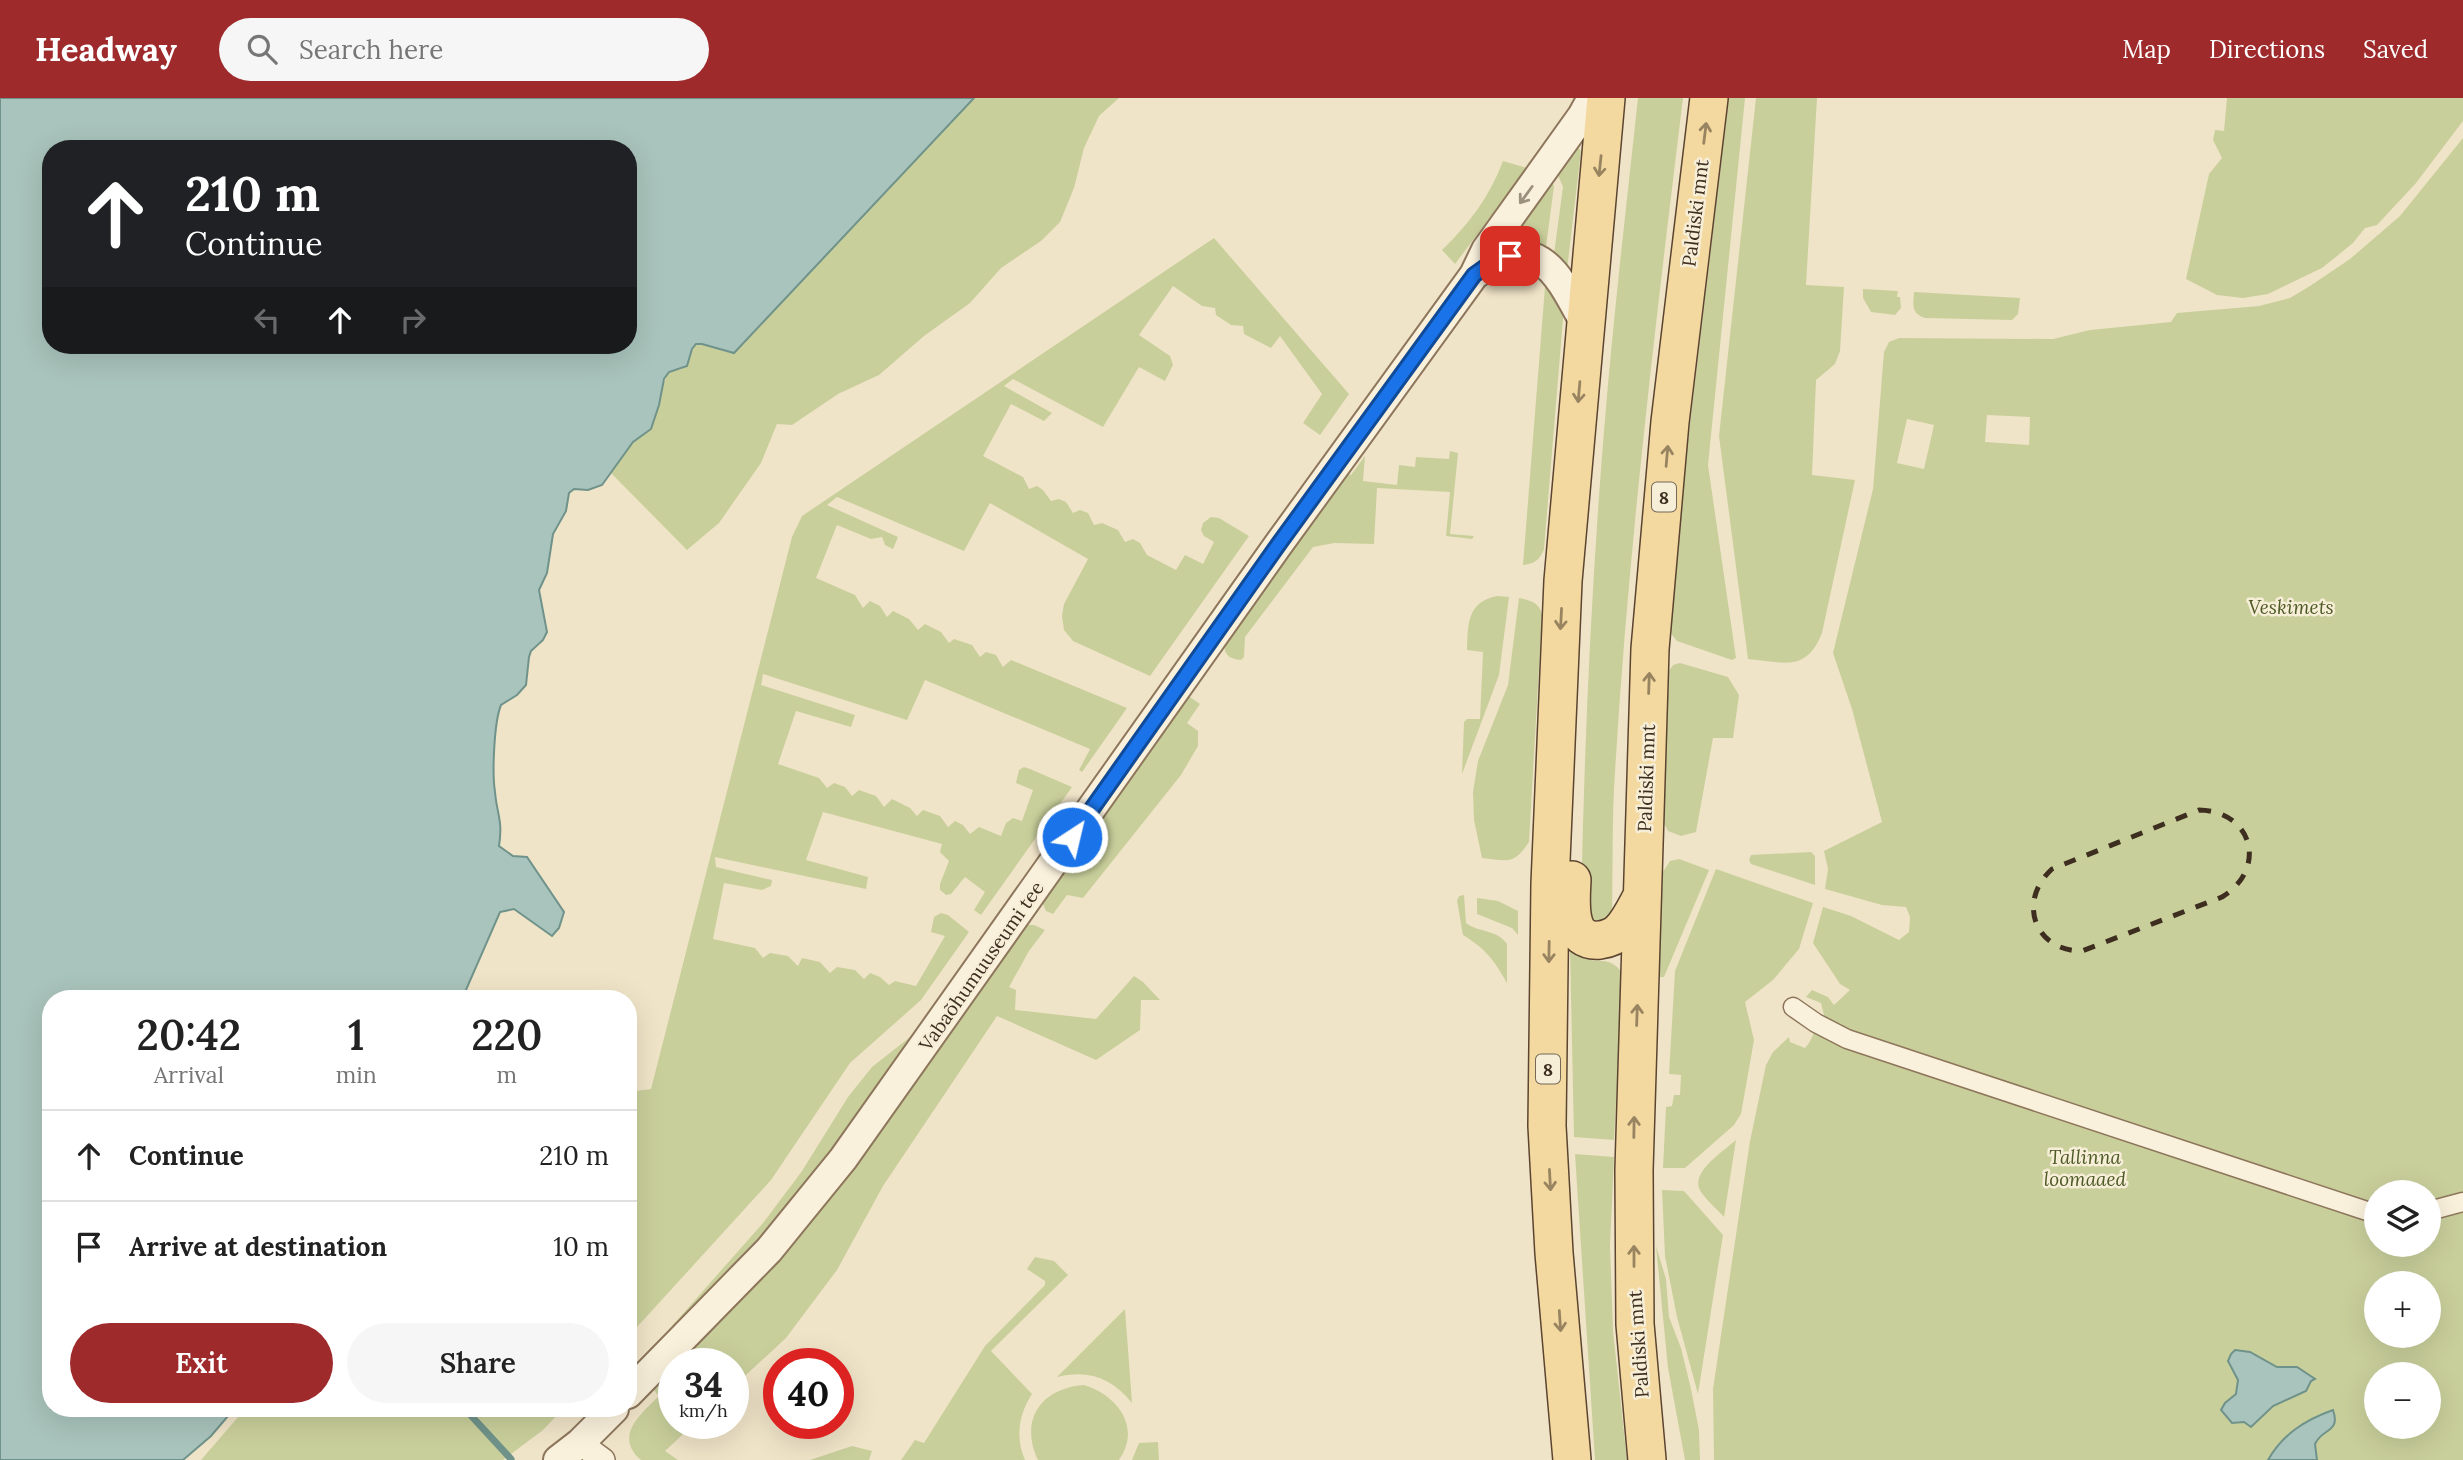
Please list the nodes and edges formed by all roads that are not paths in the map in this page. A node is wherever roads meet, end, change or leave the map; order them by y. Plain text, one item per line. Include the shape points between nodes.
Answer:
1 (1592, 98) edge
2 (1606, 98) edge
3 (1709, 98) edge
4 (1474, 275) junction
5 (1584, 322) junction
6 (1553, 783) junction
7 (1641, 898) junction
8 (1793, 1007) dead end
9 (2463, 1202) edge
10 (2441, 1208) edge
11 (2364, 1210) edge
12 (637, 1385) edge
13 (1565, 1389) junction
14 (606, 1417) edge
15 (580, 1443) junction
16 (558, 1460) edge
17 (603, 1460) edge
18 (1555, 1460) edge
19 (1572, 1460) edge
20 (1647, 1460) edge

1 -> 4 street, Vabaõhumuuseumi tee via 1486,250
2 -> 5 main road, 8
7 -> 3 main road, Paldiski mnt / 8 via 1651,635 1670,422
4 - 5 street via 1510,256 1545,261
4 - 12 street, Vabaõhumuuseumi tee via 844,1159 769,1250
5 -> 6 main road, 8 via 1563,581
6 - 7 main road via 1571,847 1574,927 1582,936 1608,939 1620,932
6 -> 13 main road, 8 via 1547,1126
20 -> 7 main road, Paldiski mnt / 8 via 1634,1296
8 - 11 street via 1847,1039
9 - 10 street
13 - 18 street
13 - 19 main road, 8
14 - 15 street
15 - 16 street
15 - 17 street

